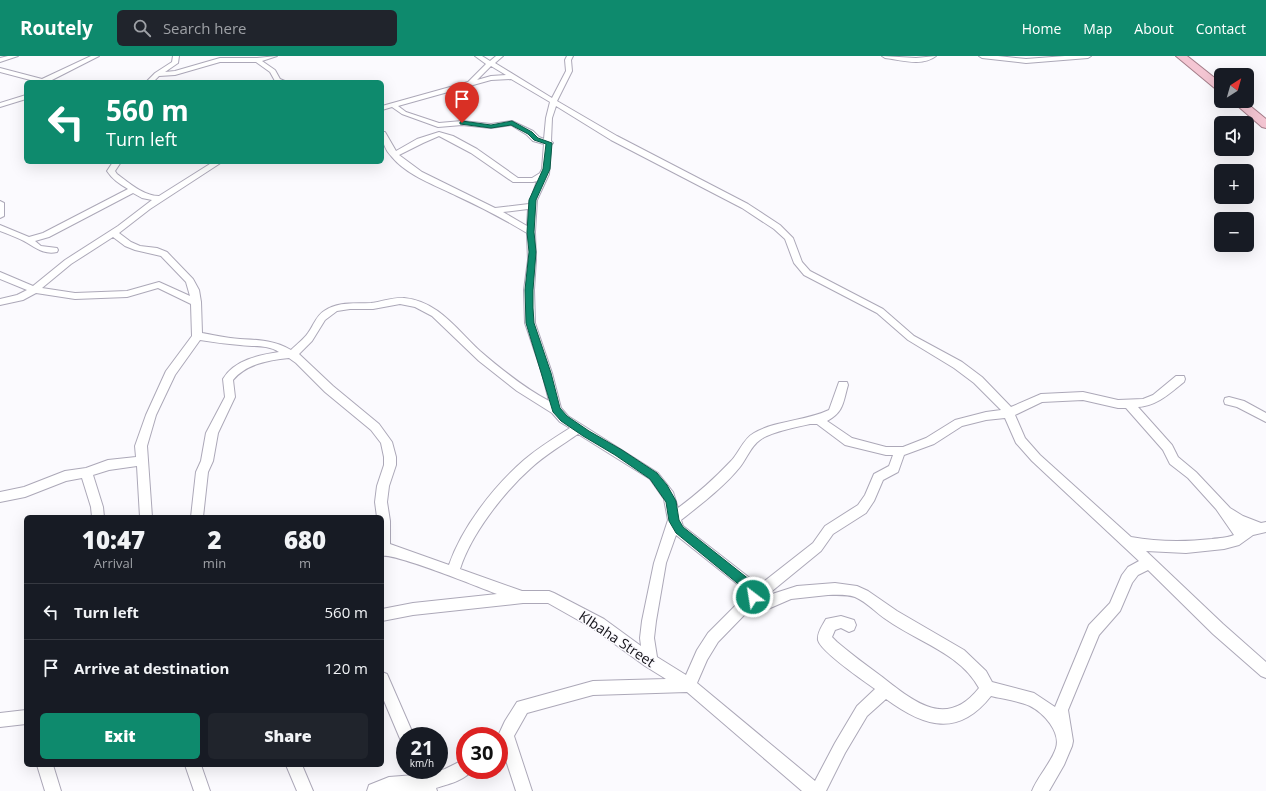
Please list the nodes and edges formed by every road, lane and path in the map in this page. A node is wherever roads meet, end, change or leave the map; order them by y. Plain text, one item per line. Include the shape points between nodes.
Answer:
1 (15, 56) edge
2 (96, 56) edge
3 (176, 56) edge
4 (215, 56) edge
5 (274, 56) edge
6 (478, 56) edge
7 (500, 56) edge
8 (570, 56) edge
9 (885, 56) edge
10 (933, 56) edge
11 (982, 56) edge
12 (1088, 56) edge
13 (1181, 56) edge
14 (251, 59) edge
15 (0, 60) edge
16 (224, 60) junction
17 (489, 64) junction
18 (0, 70) edge
19 (157, 74) junction
20 (512, 77) junction
21 (37, 80) edge
22 (48, 80) edge
23 (151, 80) edge
24 (277, 80) edge
25 (1214, 82) edge
26 (470, 84) junction
27 (24, 98) edge
28 (554, 100) junction
29 (0, 105) edge
30 (394, 106) junction
31 (384, 108) edge
32 (1245, 108) edge
33 (1266, 125) edge
34 (384, 138) edge
35 (549, 143) junction
36 (394, 155) junction
37 (114, 164) edge
38 (215, 164) edge
39 (545, 174) junction
40 (132, 190) junction
41 (161, 198) junction
42 (0, 203) edge
43 (532, 206) junction
44 (494, 210) junction
45 (0, 216) edge
46 (0, 228) edge
47 (531, 232) junction
48 (113, 233) junction
49 (28, 240) junction
50 (54, 250) dead end
51 (0, 275) edge
52 (33, 289) junction
53 (0, 302) edge
54 (196, 302) junction
55 (196, 336) junction
56 (291, 354) junction
57 (1180, 379) dead end
58 (843, 385) dead end
59 (1229, 401) dead end
60 (1130, 405) junction
61 (556, 410) junction
62 (1009, 413) junction
63 (1266, 418) edge
64 (819, 420) junction
65 (578, 428) junction
66 (900, 451) junction
67 (142, 462) junction
68 (86, 473) junction
69 (0, 497) edge
70 (1224, 510) junction
71 (98, 515) edge
72 (146, 515) edge
73 (197, 515) edge
74 (383, 515) edge
75 (674, 520) junction
76 (1262, 527) edge
77 (1240, 536) junction
78 (1128, 542) junction
79 (384, 550) edge
80 (1150, 562) junction
81 (453, 572) junction
82 (523, 597) junction
83 (752, 598) junction
84 (384, 615) edge
85 (849, 625) dead end
86 (650, 661) junction
87 (1266, 671) edge
88 (690, 683) junction
89 (384, 684) edge
90 (886, 689) junction
91 (988, 689) junction
92 (24, 717) edge
93 (0, 720) edge
94 (402, 727) edge
95 (508, 730) edge
96 (1063, 730) junction
97 (508, 751) edge
98 (46, 767) edge
99 (194, 767) edge
100 (295, 767) edge
101 (456, 772) edge
102 (426, 781) edge
103 (54, 791) edge
104 (202, 791) edge
105 (305, 791) edge
106 (375, 791) edge
107 (524, 791) edge
108 (814, 791) edge
109 (818, 791) edge
110 (1040, 791) edge

1 - 15 street
2 - 22 street
3 - 19 street via 175,63
4 - 16 street
5 - 14 street
6 - 17 street
7 - 17 street
8 - 28 street via 567,76
9 - 10 street via 917,60
11 - 12 street via 1026,61
13 - 25 highway
14 - 16 street
14 - 24 street via 273,71
16 - 19 street via 175,73
17 - 20 street
17 - 26 street
18 - 21 street
19 - 23 street
20 - 26 street via 495,77
20 - 28 street
26 - 30 street
27 - 29 street
28 - 35 street via 549,118
28 - 62 street via 614,138 765,218 790,238 798,263 807,274 880,311 911,338 969,373
30 - 31 street
30 - 35 street via 407,115 438,125 462,123 491,126 512,123 536,139
32 - 33 highway
34 - 36 street
35 - 39 street
36 - 39 street via 439,134 474,151 516,180 533,180
36 - 44 street via 420,174
37 - 40 street via 111,173
38 - 41 street
39 - 43 street
40 - 41 street via 149,198
40 - 49 street via 46,235
41 - 48 street
42 - 45 street
43 - 44 street
43 - 47 street
44 - 47 street
46 - 49 street
47 - 61 street via 530,323
48 - 52 street via 68,262
48 - 54 street via 128,244 164,254 190,281
49 - 50 street via 39,248
51 - 52 street
52 - 53 street via 20,298
52 - 54 street via 75,296 112,295 127,294 159,285
54 - 55 street
55 - 56 street via 274,345
55 - 67 street via 170,374 151,415 141,446
56 - 61 street via 312,335 319,320 330,311 342,307 378,305 394,301 410,302 430,309 465,340 472,350 514,384
56 - 73 street via 258,360 235,371 228,379 230,397 212,433 207,461 202,472
56 - 74 street via 376,427 386,442 390,465 383,486 381,502
57 - 60 street via 1157,398
58 - 64 street via 836,409 830,416
59 - 63 street
60 - 62 street via 1078,396 1041,398
60 - 70 street via 1168,448 1179,465 1192,475
61 - 65 street
62 - 66 street via 959,423 930,441
62 - 78 street via 1016,433 1031,454
64 - 66 street via 849,442 886,451
64 - 75 street via 791,424 757,436 736,464
65 - 75 street via 654,476 671,501
65 - 81 street via 522,469 506,486 466,538
66 - 83 street via 894,469 878,477 862,509 829,530 817,547
67 - 68 street via 108,466
67 - 72 street
68 - 69 street
68 - 71 street via 98,507
70 - 76 street via 1240,520
70 - 77 street
75 - 83 street via 679,530 746,583 752,592
75 - 86 street via 660,563 649,621 647,638
76 - 77 street
77 - 78 street via 1235,541 1186,547 1149,546
78 - 80 street
79 - 81 street
80 - 87 street via 1218,629
80 - 96 street via 1134,571 1127,579 1117,603 1088,642 1061,710
81 - 82 street
82 - 84 street, KIbaha Street
82 - 86 street, KIbaha Street via 549,597 599,624
83 - 88 street via 710,641
83 - 91 street via 771,603 794,593 842,588 857,592 869,597 891,616 928,635 960,657 982,678
85 - 90 street via 841,622 831,624 825,639
86 - 88 street, KIbaha Street
88 - 95 street via 593,688 526,705 519,710
88 - 108 street, KIbaha Street
89 - 94 street
90 - 91 street via 908,706 935,716 967,711
90 - 109 street via 862,711
91 - 96 street via 1034,700 1049,712
92 - 93 street
96 - 110 street via 1065,742 1062,752
97 - 107 street
98 - 103 street
99 - 104 street
100 - 105 street
101 - 102 street via 446,777
102 - 106 street via 391,783

